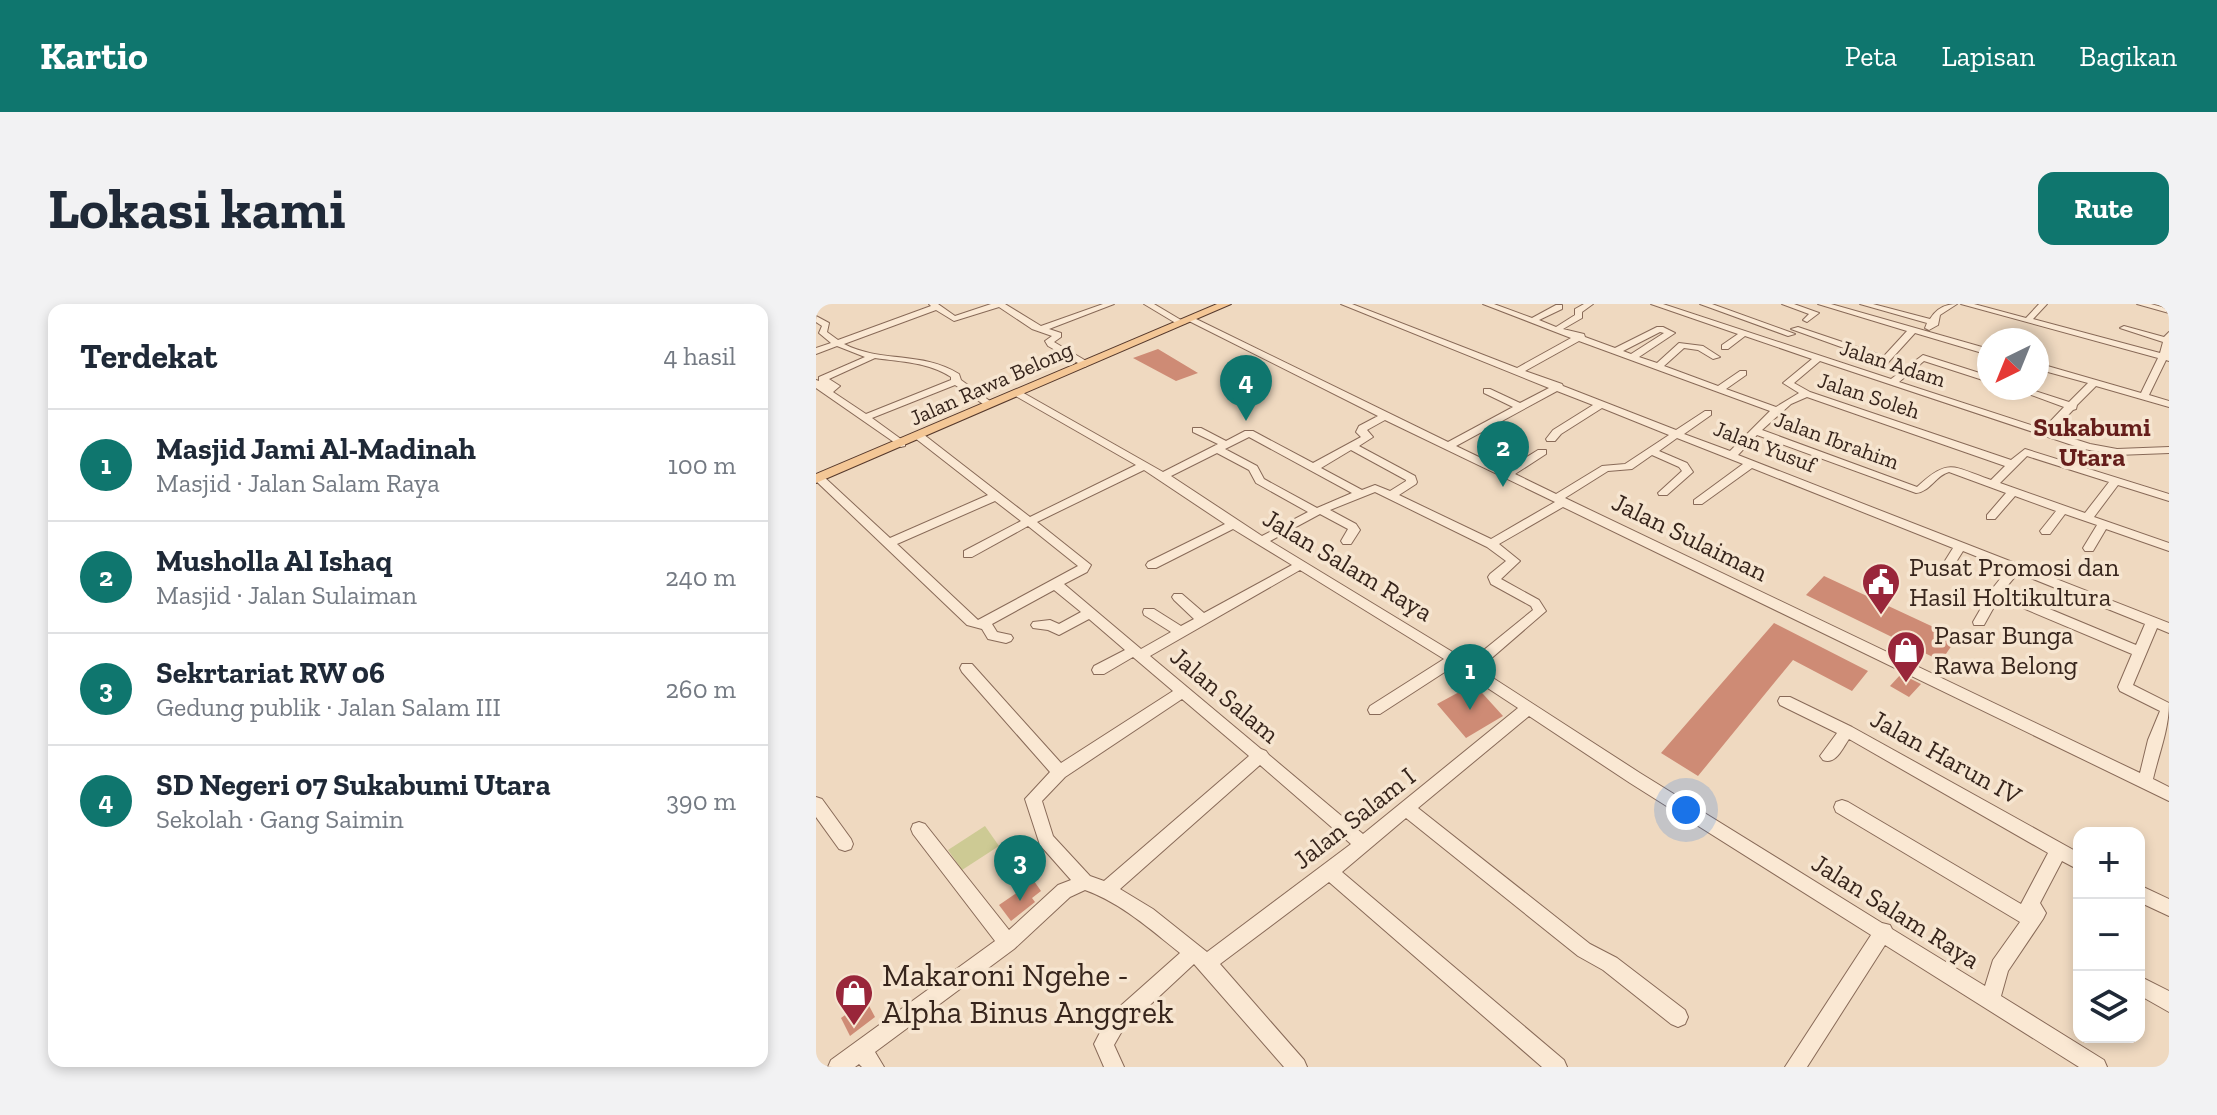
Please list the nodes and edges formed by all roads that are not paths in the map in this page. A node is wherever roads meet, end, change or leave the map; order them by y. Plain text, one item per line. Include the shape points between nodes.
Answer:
1 (999, 304) edge
2 (1110, 304) edge
3 (1148, 304) edge
4 (1226, 304) edge
5 (1345, 304) edge
6 (1488, 304) edge
7 (1516, 304) edge
8 (1589, 304) edge
9 (1655, 304) edge
10 (1704, 304) edge
11 (1786, 304) edge
12 (1822, 304) edge
13 (1864, 304) edge
14 (1897, 304) edge
15 (1953, 304) edge
16 (1965, 304) edge
17 (2043, 304) edge
18 (2141, 304) edge
19 (934, 305) edge
20 (1559, 307) dead end
21 (1994, 307) edge
22 (1504, 310) junction
23 (2169, 311) edge
24 (1685, 315) junction
25 (1936, 318) junction
26 (817, 320) edge
27 (1533, 320) junction
28 (1807, 320) dead end
29 (2028, 320) junction
30 (1187, 321) junction
31 (2124, 328) dead end
32 (1042, 329) junction
33 (1558, 329) junction
34 (1917, 331) junction
35 (1743, 334) junction
36 (1577, 335) junction
37 (2168, 338) edge
38 (835, 344) junction
39 (1725, 347) dead end
40 (1977, 348) edge
41 (1618, 350) junction
42 (816, 351) edge
43 (878, 355) junction
44 (1634, 356) junction
45 (1716, 357) dead end
46 (2166, 357) edge
47 (1819, 358) junction
48 (1886, 360) junction
49 (1085, 364) junction
50 (1659, 366) junction
51 (2049, 369) edge
52 (1519, 371) junction
53 (1743, 373) dead end
54 (1870, 375) junction
55 (1977, 375) edge
56 (956, 381) junction
57 (1893, 382) junction
58 (2094, 382) junction
59 (816, 383) edge
60 (1559, 386) junction
61 (1720, 389) junction
62 (1487, 391) dead end
63 (826, 392) junction
64 (1017, 393) junction
65 (1807, 394) junction
66 (2144, 397) junction
67 (2049, 399) edge
68 (989, 404) junction
69 (1602, 404) junction
70 (2169, 404) edge
71 (1521, 407) junction
72 (2073, 407) junction
73 (1778, 411) junction
74 (1708, 413) dead end
75 (1385, 416) junction
76 (867, 417) junction
77 (1197, 430) dead end
78 (1757, 431) junction
79 (1677, 433) junction
80 (2045, 433) junction
81 (919, 436) junction
82 (1551, 439) dead end
83 (2070, 440) junction
84 (901, 444) junction
85 (1351, 446) junction
86 (1449, 446) junction
87 (1222, 447) junction
88 (2169, 450) edge
89 (1651, 451) junction
90 (1542, 452) dead end
91 (1732, 455) junction
92 (2055, 460) junction
93 (1752, 463) junction
94 (2011, 464) junction
95 (1145, 465) junction
96 (1316, 466) junction
97 (1508, 474) junction
98 (1163, 476) junction
99 (818, 479) edge
100 (2115, 481) junction
101 (1992, 485) junction
102 (1360, 493) junction
103 (1663, 493) dead end
104 (2012, 493) junction
105 (996, 496) junction
106 (1390, 496) junction
107 (2169, 498) edge
108 (1562, 499) junction
109 (1698, 502) dead end
110 (1319, 511) junction
111 (2061, 511) junction
112 (1991, 517) dead end
113 (2087, 519) junction
114 (1029, 521) junction
115 (1233, 524) junction
116 (2103, 524) junction
117 (2046, 531) dead end
118 (1262, 541) junction
119 (1347, 541) dead end
120 (890, 543) junction
121 (1491, 544) junction
122 (1961, 545) junction
123 (2169, 547) edge
124 (2089, 548) dead end
125 (968, 554) dead end
126 (1949, 564) dead end
127 (1152, 565) dead end
128 (1300, 565) junction
129 (2017, 566) junction
130 (1058, 586) junction
131 (1996, 592) junction
132 (1178, 597) dead end
133 (1149, 612) dead end
134 (1090, 613) junction
135 (1204, 620) junction
136 (2153, 621) junction
137 (1979, 622) dead end
138 (986, 624) junction
139 (1038, 625) dead end
140 (2169, 628) edge
141 (1181, 632) junction
142 (1006, 638) dead end
143 (2139, 651) junction
144 (1137, 653) junction
145 (1455, 659) junction
146 (967, 668) dead end
147 (1470, 669) junction
148 (1099, 670) dead end
149 (1182, 692) junction
150 (1785, 701) dead end
151 (1528, 708) junction
152 (2169, 709) edge
153 (1375, 710) dead end
154 (1847, 731) junction
155 (1261, 755) junction
156 (1828, 756) dead end
157 (1060, 772) junction
158 (2145, 782) junction
159 (2169, 794) edge
160 (816, 804) edge
161 (1842, 807) dead end
162 (1407, 809) junction
163 (919, 829) dead end
164 (1362, 843) junction
165 (845, 844) dead end
166 (2058, 851) junction
167 (2073, 859) edge
168 (1329, 872) junction
169 (1084, 882) junction
170 (1106, 890) junction
171 (2145, 896) edge
172 (2169, 908) edge
173 (2033, 920) junction
174 (1884, 931) junction
175 (1008, 943) junction
176 (1200, 958) junction
177 (2145, 988) edge
178 (1991, 999) junction
179 (2169, 1002) edge
180 (1678, 1017) dead end
181 (868, 1058) edge
182 (838, 1067) edge
183 (1114, 1067) edge
184 (1297, 1067) edge
185 (1557, 1067) edge
186 (1795, 1067) edge
187 (2097, 1067) edge

1 - 19 street via 954,319
1 - 32 street
2 - 32 street
3 - 30 street
4 - 30 main road, Jalan Rawa Belong
5 - 52 street, Jalan Yusuf
6 - 22 street
7 - 22 street
8 - 33 street
9 - 24 street, Jalan Adam
10 - 24 street
10 - 48 street
11 - 28 street via 1815,313
12 - 34 street
13 - 25 street
14 - 25 street
15 - 25 street
16 - 21 street
17 - 29 street
18 - 23 street
19 - 38 street
20 - 27 street
21 - 29 street
22 - 27 street
24 - 35 street, Jalan Adam
25 - 34 street
26 - 38 street via 826,325 823,333
27 - 33 street
29 - 46 street
30 - 49 main road, Jalan Rawa Belong
30 - 75 street, Jalan Sulaiman
31 - 37 street
32 - 49 street via 1058,335 1051,344
33 - 36 street
34 - 40 street
34 - 48 street
35 - 39 street
35 - 47 street, Jalan Adam
36 - 41 street
36 - 52 street
37 - 46 street
38 - 42 street
38 - 43 street
41 - 44 street
41 - 44 street via 1661,329 1671,333
43 - 56 street via 947,369
43 - 63 street via 822,379 835,386
44 - 50 street
45 - 50 street via 1682,345
46 - 66 street
47 - 54 street, Jalan Adam
47 - 65 street via 1788,383
48 - 54 street
49 - 64 main road, Jalan Rawa Belong
50 - 61 street
51 - 58 street
52 - 60 street, Jalan Yusuf
53 - 61 street
54 - 57 street, Jalan Adam
55 - 57 street via 1923,358
56 - 68 street
56 - 76 street
57 - 80 street, Jalan Adam
58 - 66 street
58 - 72 street
59 - 63 street
60 - 69 street, Jalan Yusuf
60 - 71 street
61 - 73 street
62 - 71 street
63 - 76 street
64 - 68 main road, Jalan Rawa Belong
64 - 95 street, Jalan Salam Raya
65 - 73 street, Jalan Soleh
65 - 94 street, Jalan Soleh
66 - 70 street
67 - 72 street
68 - 81 main road, Jalan Rawa Belong
69 - 79 street, Jalan Yusuf
69 - 82 street
71 - 86 street
72 - 80 street
73 - 78 street, Jalan Soleh
74 - 79 street
75 - 85 street via 1362,428 1368,437
75 - 86 street, Jalan Sulaiman
76 - 84 street
77 - 87 street
78 - 91 street, Jalan Soleh
78 - 101 street, Jalan Ibrahim via 1916,490 1947,468
79 - 89 street
79 - 91 street, Jalan Yusuf
80 - 83 street, Jalan Adam
81 - 84 main road, Jalan Rawa Belong
81 - 105 street
83 - 88 street, Jalan Adam via 2109,451
83 - 92 street
84 - 99 main road, Jalan Rawa Belong
85 - 96 street
85 - 106 street via 1411,478
86 - 97 street, Jalan Sulaiman
87 - 96 street via 1244,434 1255,434
87 - 98 street
87 - 110 street via 1253,468 1260,481
89 - 103 street via 1688,472
89 - 108 street via 1626,468 1606,468
90 - 97 street
91 - 93 street, Jalan Yusuf
92 - 94 street via 2023,452
92 - 100 street
93 - 109 street
93 - 122 street, Jalan Yusuf
94 - 101 street
95 - 98 street, Jalan Salam Raya
95 - 114 street
96 - 102 street
97 - 108 street, Jalan Sulaiman
98 - 115 street, Jalan Salam Raya
99 - 120 street
100 - 107 street
100 - 113 street
101 - 104 street, Jalan Ibrahim
102 - 106 street via 1375,488
102 - 110 street
104 - 111 street, Jalan Ibrahim
104 - 112 street
105 - 114 street
105 - 120 street
106 - 121 street
108 - 121 street
108 - 158 street, Jalan Sulaiman
110 - 118 street
110 - 119 street via 1352,527
111 - 113 street, Jalan Ibrahim
111 - 117 street
113 - 116 street, Jalan Ibrahim
114 - 125 street
114 - 130 street via 1085,565 1080,574
115 - 118 street, Jalan Salam Raya
115 - 127 street
116 - 123 street, Jalan Ibrahim
116 - 124 street
118 - 128 street, Jalan Salam Raya
120 - 138 street via 972,622
121 - 147 street via 1514,561 1495,581 1540,611
122 - 126 street
122 - 129 street, Jalan Yusuf
128 - 135 street
128 - 145 street, Jalan Salam Raya
129 - 131 street
129 - 136 street, Jalan Yusuf
130 - 134 street, Jalan Salam
130 - 138 street
131 - 137 street
131 - 143 street
132 - 135 street
133 - 141 street
134 - 139 street via 1059,630
134 - 144 street, Jalan Salam
135 - 141 street
136 - 140 street, Jalan Yusuf
136 - 143 street
138 - 142 street via 993,636
141 - 144 street
143 - 152 street via 2125,688
144 - 148 street
144 - 149 street, Jalan Salam
145 - 147 street, Jalan Salam Raya
145 - 153 street
146 - 157 street
147 - 151 street, Jalan Salam Raya
149 - 155 street, Jalan Salam
149 - 157 street
150 - 154 street, Jalan Harun IV
151 - 162 street, Jalan Salam I
151 - 174 street, Jalan Salam Raya
152 - 158 street
154 - 156 street
154 - 166 street, Jalan Harun IV
155 - 164 street, Jalan Salam
155 - 170 street
157 - 169 street via 1033,799 1046,840
158 - 159 street, Jalan Sulaiman
160 - 165 street
161 - 173 street
162 - 164 street, Jalan Salam I
162 - 180 street via 1584,950
163 - 175 street
164 - 168 street, Jalan Salam I
166 - 167 street, Jalan Harun IV
166 - 173 street via 2030,904 2037,913
168 - 176 street, Jalan Salam I
168 - 185 street
169 - 170 street
169 - 175 street via 1064,891
170 - 176 street
171 - 172 street
173 - 178 street via 2000,967
174 - 178 street, Jalan Salam Raya
174 - 186 street
175 - 181 street
176 - 183 street, Jalan Salam I via 1115,1024 1104,1044
176 - 184 street
177 - 179 street
178 - 187 street, Jalan Salam Raya
181 - 182 street

